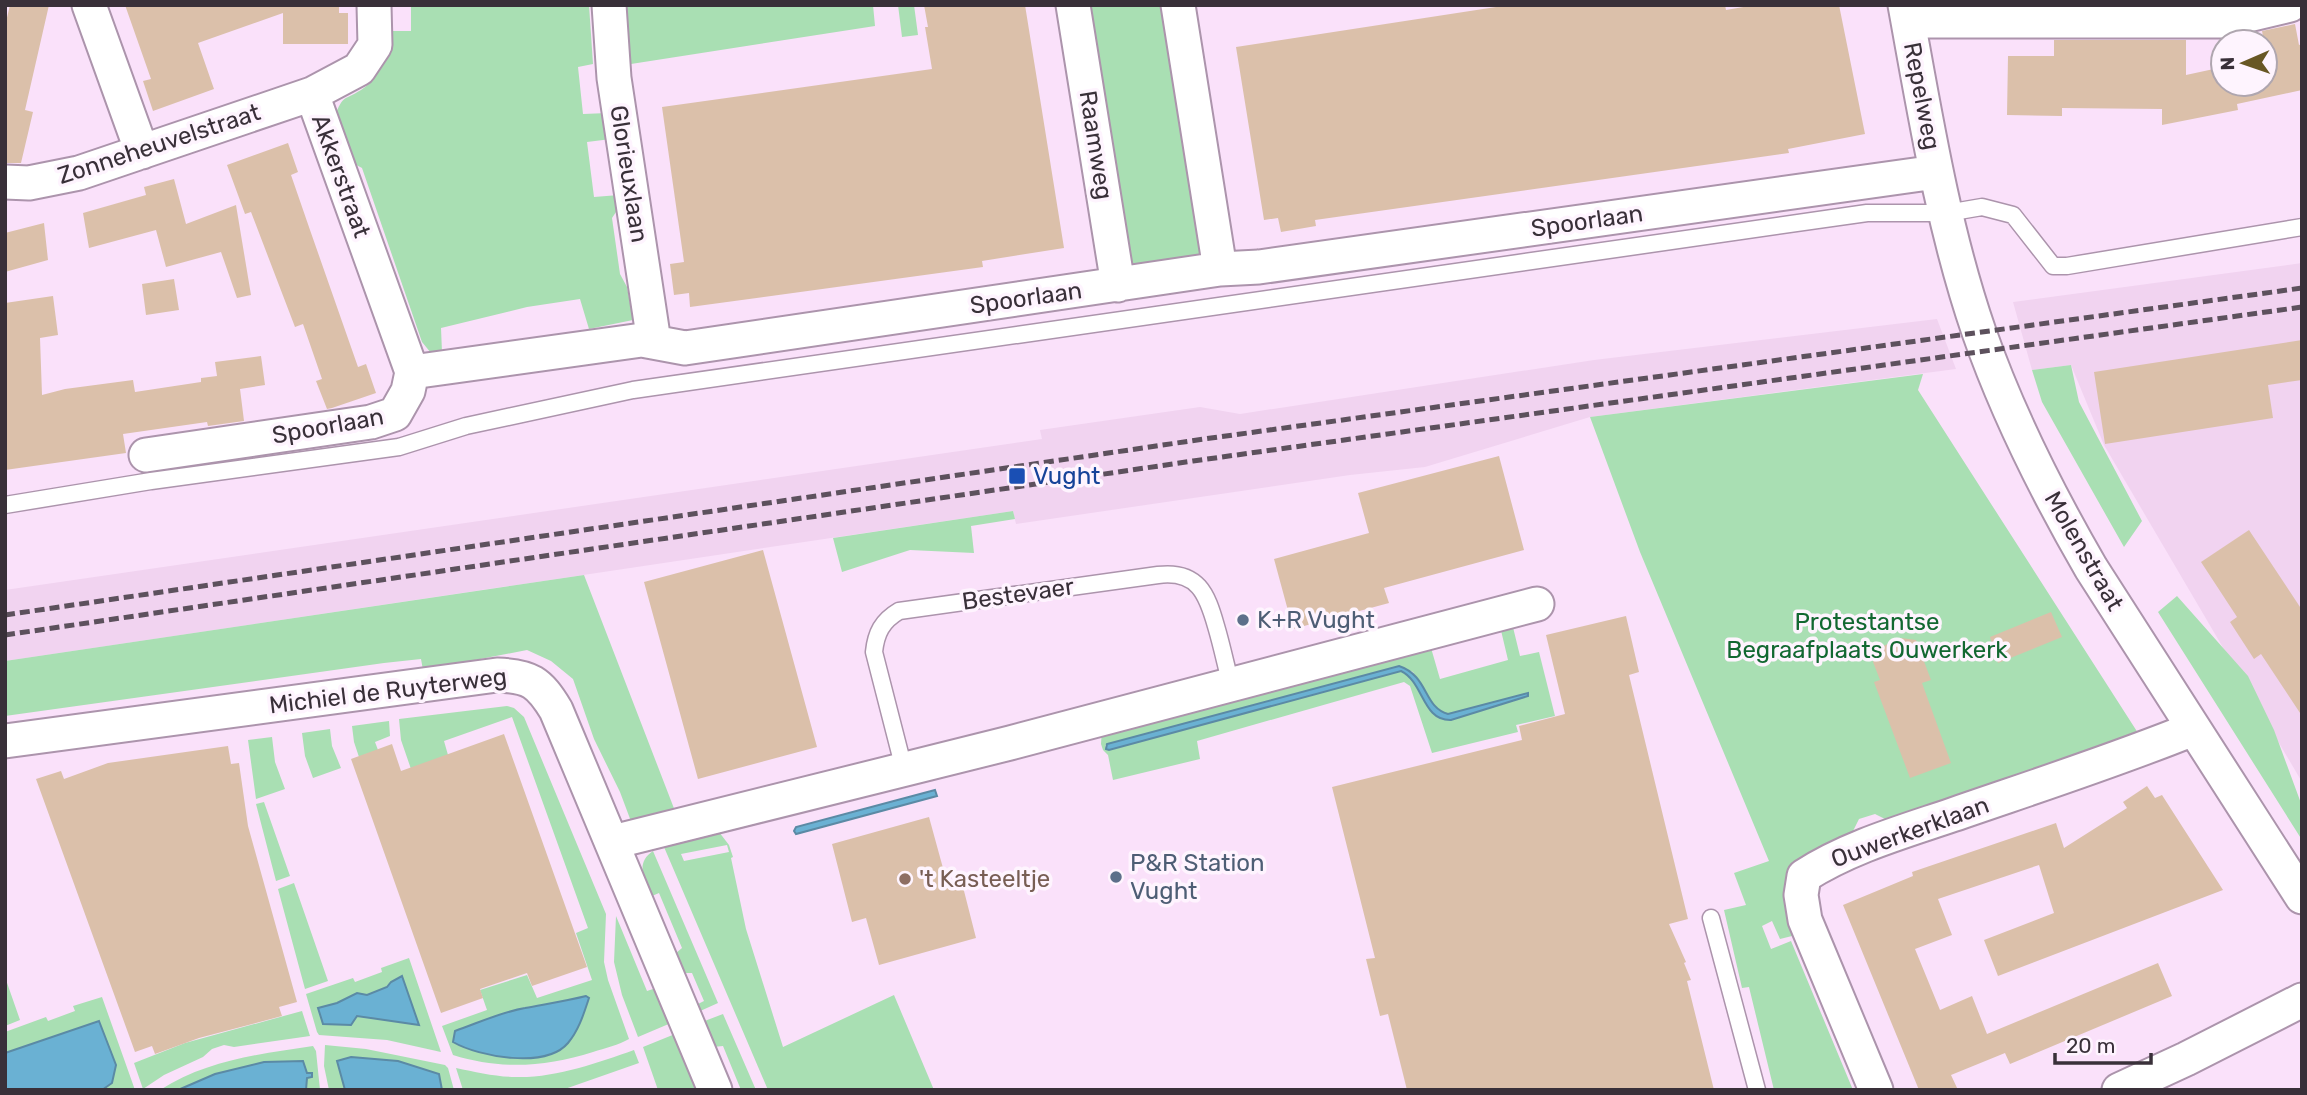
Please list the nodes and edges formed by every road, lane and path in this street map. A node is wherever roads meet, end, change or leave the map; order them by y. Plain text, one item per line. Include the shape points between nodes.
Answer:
1 (89, 5) edge
2 (374, 5) edge
3 (609, 5) edge
4 (1073, 5) edge
5 (1178, 5) edge
6 (2290, 5) edge
7 (1906, 13) edge
8 (312, 94) junction
9 (142, 152) junction
10 (1937, 172) junction
11 (5, 181) edge
12 (1947, 214) junction
13 (2302, 227) edge
14 (1220, 269) junction
15 (1118, 285) junction
16 (654, 342) junction
17 (412, 372) junction
18 (146, 455) dead end
19 (5, 505) edge
20 (1537, 604) dead end
21 (1231, 685) junction
22 (2193, 729) junction
23 (5, 741) edge
24 (904, 769) junction
25 (612, 842) junction
26 (2302, 897) edge
27 (1711, 919) dead end
28 (2302, 1000) edge
29 (715, 1090) edge
30 (1758, 1090) edge
31 (1876, 1090) edge
32 (2119, 1090) edge

1 - 9 street
2 - 8 street, Akkerstraat via 375,45 359,69
3 - 16 street, Glorieuxlaan via 614,78
4 - 15 street, Raamweg
5 - 14 street
6 - 7 street, Repelweg via 2222,21
7 - 10 street, Repelweg
8 - 9 street, Zonneheuvelstraat
8 - 17 street, Akkerstraat
9 - 11 street, Zonneheuvelstraat via 79,173 29,183
10 - 12 street, Molenstraat
10 - 14 street, Spoorlaan via 1284,264
12 - 13 lane via 1982,207 2013,215 2053,266
12 - 19 lane via 1867,213 633,390 466,426 399,447
12 - 22 street, Molenstraat via 1975,319 2020,434 2091,568
14 - 15 street, Spoorlaan
15 - 16 street, Spoorlaan via 685,348
16 - 17 street, Spoorlaan
17 - 18 street, Spoorlaan via 395,414 371,422
20 - 21 street
21 - 24 street
21 - 24 lane, Bestevaer via 1209,601 1195,583 1176,574 899,611 882,625 874,652
22 - 26 street, Molenstraat
22 - 31 street, Ouwerkerklaan via 1876,841 1804,876 1805,920
23 - 25 street, Michiel de Ruyterweg via 497,675 519,676 535,682 556,710
24 - 25 street
25 - 29 street, Michiel de Ruyterweg
27 - 30 lane
28 - 32 street

